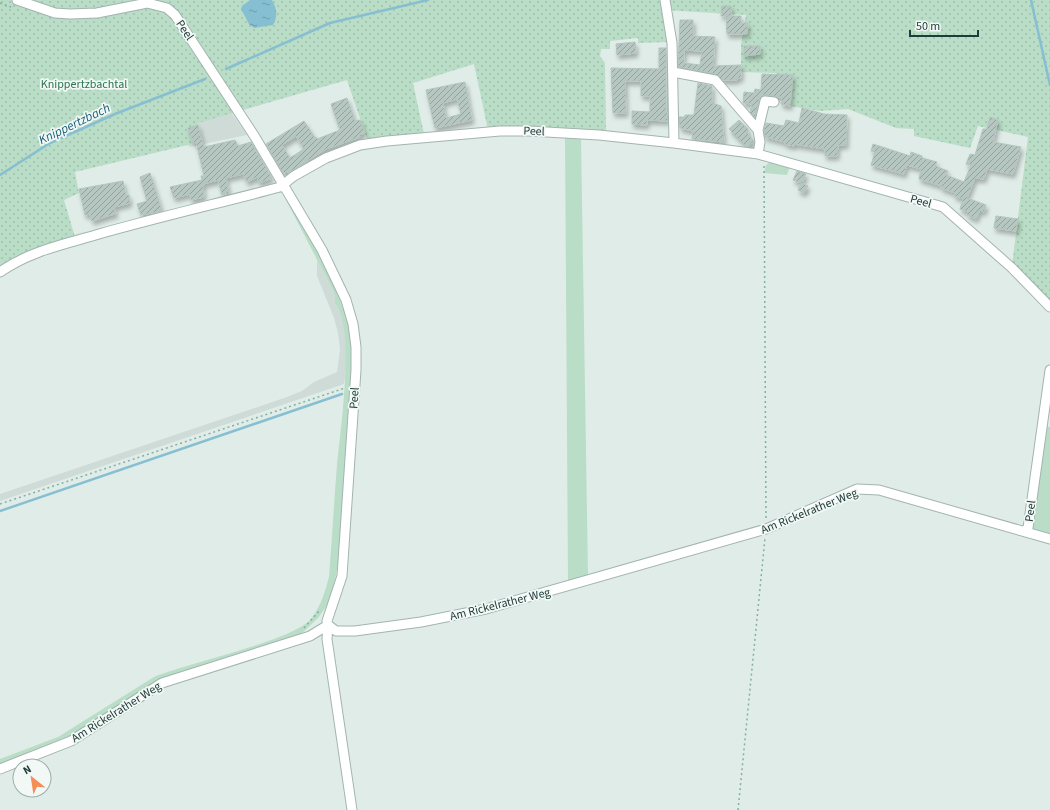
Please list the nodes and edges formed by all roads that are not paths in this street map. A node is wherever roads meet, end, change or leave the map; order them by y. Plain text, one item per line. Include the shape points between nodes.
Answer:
1 (665, 0) edge
2 (149, 2) edge
3 (15, 4) edge
4 (673, 72) junction
5 (774, 102) dead end
6 (758, 130) junction
7 (674, 143) junction
8 (761, 155) junction
9 (284, 184) junction
10 (0, 272) edge
11 (1050, 307) edge
12 (1050, 370) edge
13 (1048, 397) edge
14 (1013, 528) joint
15 (1024, 531) junction
16 (1050, 539) edge
17 (328, 625) junction
18 (0, 769) edge
19 (352, 810) edge

1 - 4 street via 672,43
2 - 3 street, Peel via 97,13 78,14 55,13
2 - 9 street, Peel via 167,8 175,15
4 - 6 street via 715,80
4 - 7 street
5 - 6 street via 765,101
6 - 8 street
7 - 8 street, Peel
7 - 9 street, Peel via 529,131 500,131 387,141 337,152
8 - 11 street, Peel via 943,207 1012,268
9 - 10 street, Peel via 45,250 22,258
9 - 17 street, Peel via 322,250 346,300 356,348 342,576 327,616
12 - 13 street, Peel
13 - 15 street, Peel via 1028,528
14 - 15 street, Peel
14 - 17 street, Am Rickelrather Weg via 879,490 857,489 766,530 486,609 355,631 336,631
15 - 16 street, Peel
17 - 18 street, Am Rickelrather Weg via 310,636 162,683 71,741
17 - 19 street, Peel

